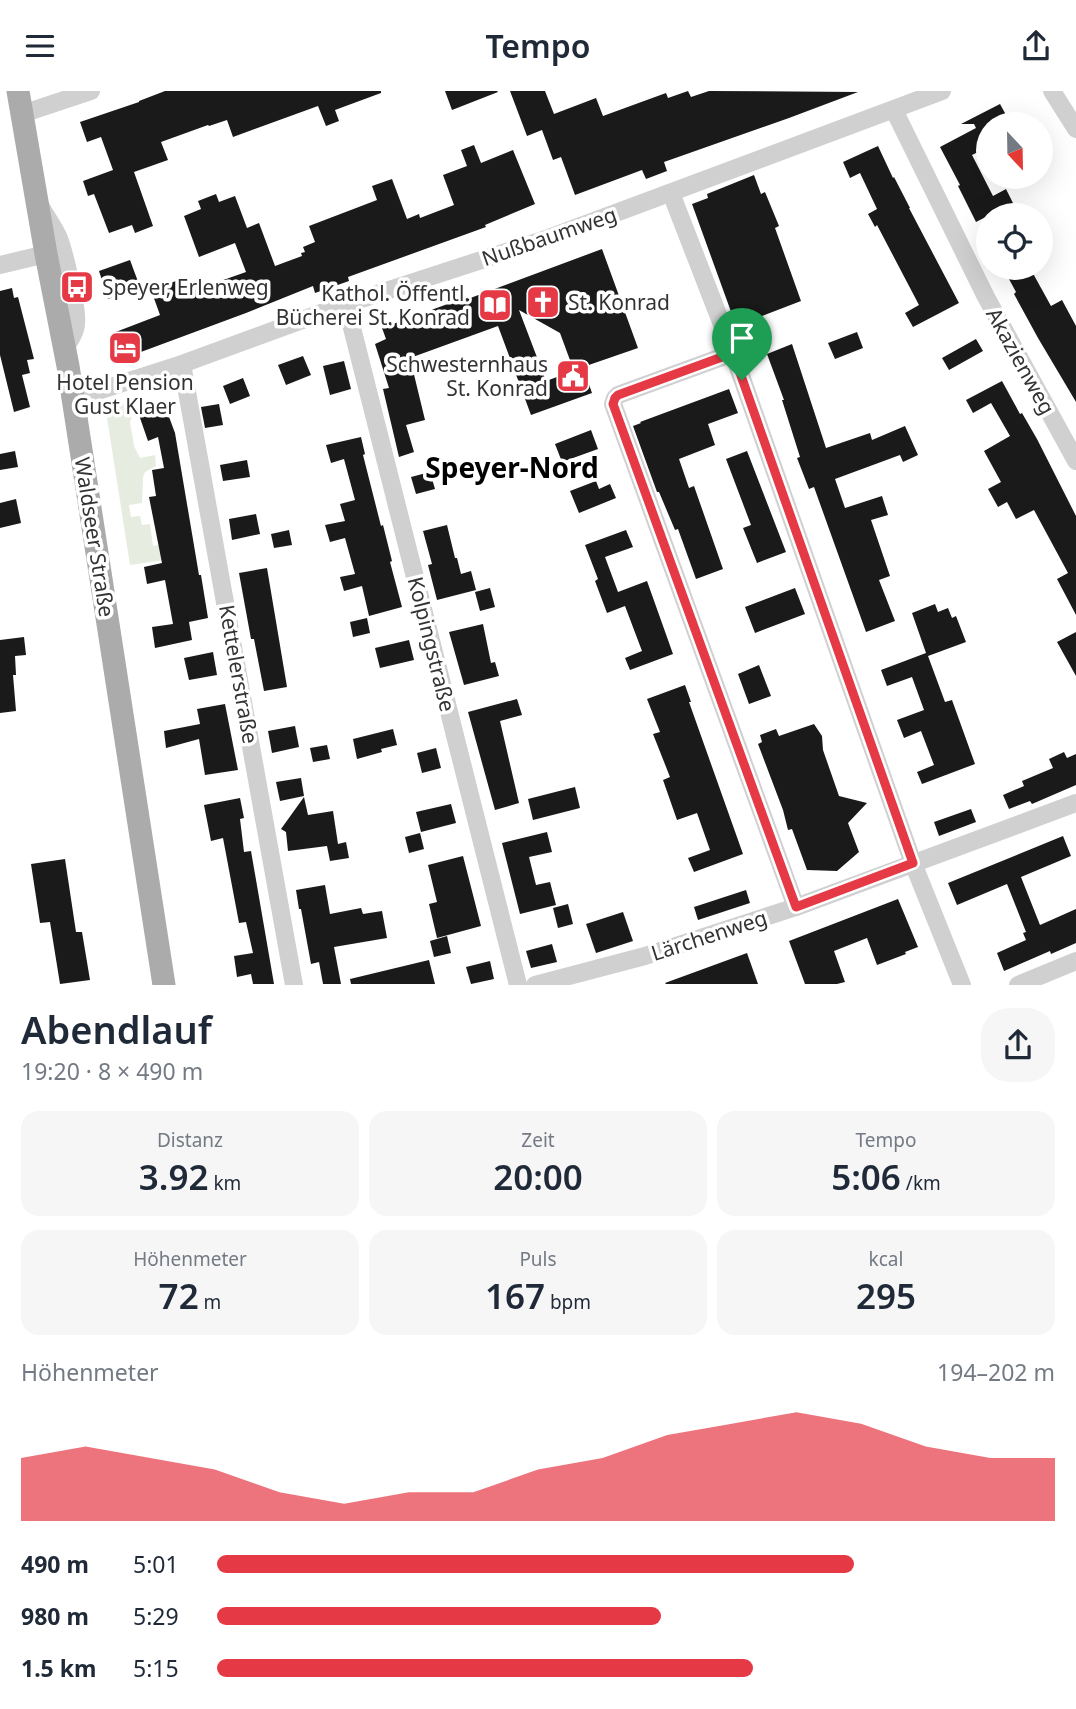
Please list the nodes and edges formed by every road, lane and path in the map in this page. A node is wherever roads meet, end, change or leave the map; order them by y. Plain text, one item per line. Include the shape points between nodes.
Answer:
1 (18, 91) edge
2 (91, 91) edge
3 (942, 91) edge
4 (1052, 91) edge
5 (894, 110) junction
6 (22, 114) junction
7 (1072, 122) edge
8 (1076, 141) edge
9 (671, 193) junction
10 (37, 201) junction
11 (46, 254) junction
12 (0, 265) edge
13 (346, 304) junction
14 (65, 348) junction
15 (733, 353) junction
16 (182, 364) junction
17 (74, 399) junction
18 (1076, 461) edge
19 (1076, 803) edge
20 (913, 863) junction
21 (796, 907) junction
22 (1076, 961) edge
23 (164, 985) edge
24 (294, 985) edge
25 (518, 985) edge
26 (535, 985) edge
27 (962, 985) edge
28 (1018, 985) edge

1 - 6 main road, Waldseer Straße
2 - 6 street
3 - 5 street, Nußbaumweg
4 - 7 street
5 - 9 street, Nußbaumweg
5 - 18 street, Akazienweg via 986,297
6 - 10 main road, Waldseer Straße
7 - 8 street
9 - 13 street, Nußbaumweg
9 - 15 street
10 - 11 main road, Waldseer Straße
10 - 14 street via 61,246 76,311 73,336
11 - 12 street
11 - 14 main road, Waldseer Straße
13 - 16 street, Nußbaumweg
13 - 25 street, Kolpingstraße
14 - 17 main road, Waldseer Straße
15 - 20 street
15 - 21 street via 618,395 613,404
16 - 17 street, Nußbaumweg
16 - 24 street, Kettelerstraße
17 - 23 main road, Waldseer Straße
19 - 20 street, Lärchenweg
20 - 21 street, Lärchenweg
20 - 27 street
21 - 26 street, Lärchenweg
22 - 28 street

